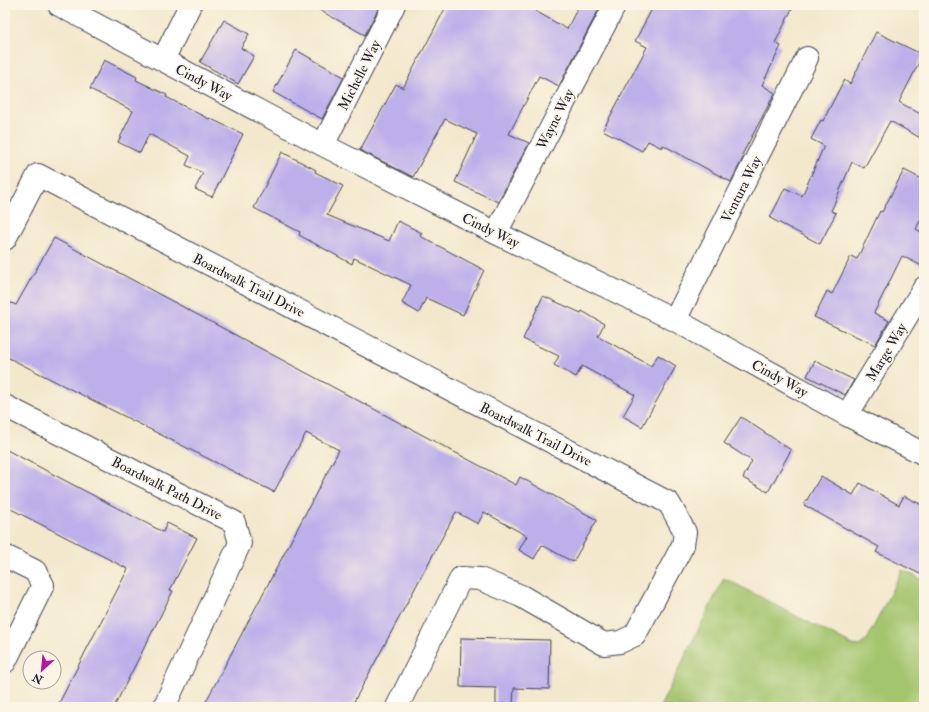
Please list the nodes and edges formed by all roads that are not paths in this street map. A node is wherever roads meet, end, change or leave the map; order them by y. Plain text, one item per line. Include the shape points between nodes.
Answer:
1 (60, 5) edge
2 (190, 5) edge
3 (394, 5) edge
4 (615, 5) edge
5 (808, 58) dead end
6 (163, 60) junction
7 (323, 145) junction
8 (496, 233) junction
9 (5, 239) edge
10 (924, 288) edge
11 (675, 320) junction
12 (5, 406) edge
13 (847, 416) junction
14 (924, 454) edge
15 (5, 556) edge
16 (5, 662) edge
17 (164, 707) edge
18 (397, 707) edge

1 - 6 street, Cindy Way
2 - 6 street
3 - 7 street, Michelle Way
4 - 8 street, Wayne Way
5 - 11 street, Ventura Way
6 - 7 street, Cindy Way
7 - 8 street, Cindy Way
8 - 11 street, Cindy Way
9 - 18 street, Boardwalk Trail Drive via 38,175 669,503 685,532 683,544 635,636 620,642 604,644 521,596 480,579 461,578
10 - 13 street, Marge Way
11 - 13 street, Cindy Way
12 - 17 street, Boardwalk Path Drive via 234,522 240,543
13 - 14 street, Cindy Way
15 - 16 street via 35,571 43,585

